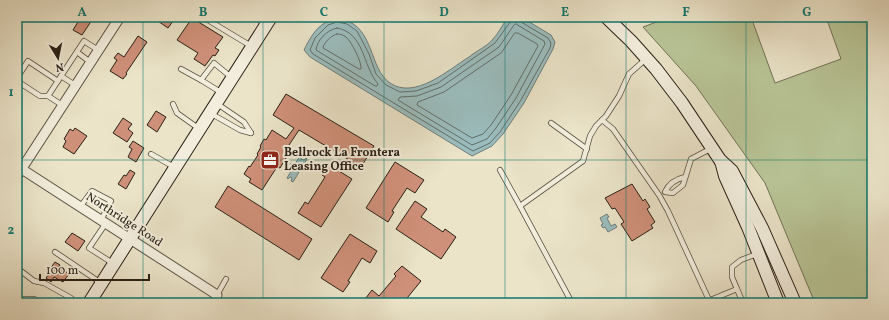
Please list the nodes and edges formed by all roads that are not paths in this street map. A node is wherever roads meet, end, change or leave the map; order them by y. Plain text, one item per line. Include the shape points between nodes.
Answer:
1 (120, 17) edge
2 (203, 17) edge
3 (255, 17) edge
4 (606, 17) edge
5 (269, 21) edge
6 (252, 47) junction
7 (98, 50) junction
8 (77, 52) junction
9 (647, 58) junction
10 (90, 62) junction
11 (181, 69) dead end
12 (61, 76) junction
13 (17, 78) edge
14 (232, 78) junction
15 (201, 80) junction
16 (17, 81) edge
17 (58, 81) junction
18 (75, 85) junction
19 (48, 96) junction
20 (216, 103) junction
21 (173, 104) dead end
22 (62, 105) junction
23 (602, 120) junction
24 (551, 123) dead end
25 (200, 129) junction
26 (712, 148) junction
27 (587, 149) junction
28 (151, 154) dead end
29 (720, 160) junction
30 (175, 168) junction
31 (18, 170) edge
32 (500, 170) dead end
33 (685, 177) junction
34 (665, 192) junction
35 (659, 195) junction
36 (520, 206) junction
37 (80, 207) junction
38 (104, 221) junction
39 (130, 238) junction
40 (55, 252) dead end
41 (759, 253) junction
42 (114, 264) junction
43 (17, 268) edge
44 (226, 279) dead end
45 (101, 284) junction
46 (737, 289) junction
47 (217, 295) joint
48 (24, 299) dead end
49 (709, 300) junction
50 (40, 303) edge
51 (76, 303) edge
52 (89, 303) edge
53 (572, 303) edge
54 (703, 303) edge
55 (743, 303) edge
56 (778, 303) edge
57 (795, 303) edge

1 - 7 street
2 - 6 lane
3 - 5 lane
4 - 9 main road
5 - 6 main road
6 - 14 main road
7 - 8 lane via 84,41
7 - 10 street
8 - 10 lane
8 - 12 lane
9 - 23 lane via 629,74 619,96
9 - 26 main road via 682,103
10 - 18 street
11 - 15 lane
12 - 17 lane
12 - 18 lane
13 - 17 lane via 28,61
14 - 15 lane via 214,63
14 - 20 main road
15 - 20 lane
16 - 19 lane via 40,96
17 - 19 lane
18 - 22 street
19 - 22 lane
20 - 20 lane via 240,130 251,133 244,122
20 - 25 main road
21 - 25 lane via 177,113
22 - 31 street
23 - 27 lane via 590,136
23 - 35 lane via 613,129
24 - 27 lane
25 - 30 main road
26 - 29 main road
26 - 33 lane via 691,160
27 - 36 lane via 583,161
28 - 30 lane
29 - 41 main road
29 - 57 main road via 732,171 762,228
30 - 39 main road
31 - 37 street, Northridge Road
32 - 36 lane
33 - 34 lane via 678,178 668,185
33 - 34 lane via 683,185 673,193
34 - 35 lane
35 - 49 lane
36 - 53 lane
37 - 38 street, Northridge Road
37 - 38 lane via 92,191 112,201
38 - 39 street, Northridge Road
38 - 42 lane via 90,248
39 - 42 main road
39 - 47 street, Northridge Road
40 - 45 lane
41 - 46 lane via 741,260 732,267 732,277
41 - 56 main road
42 - 45 main road
43 - 51 lane via 34,281 44,283
44 - 47 lane
45 - 52 main road
46 - 49 lane
46 - 55 lane
48 - 50 lane via 34,299
49 - 54 lane

